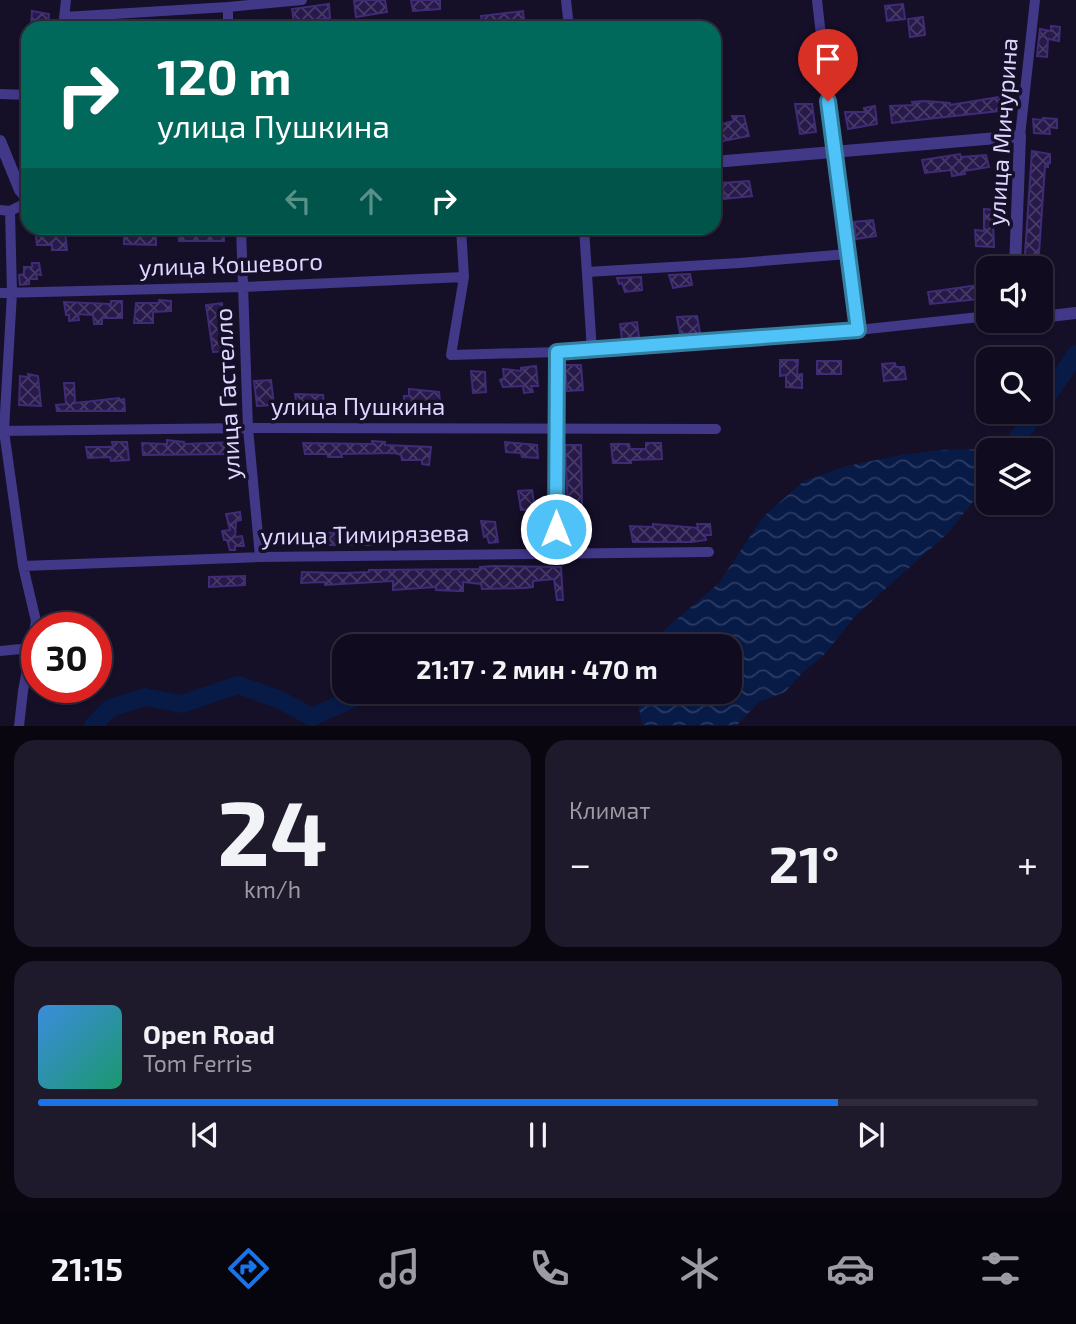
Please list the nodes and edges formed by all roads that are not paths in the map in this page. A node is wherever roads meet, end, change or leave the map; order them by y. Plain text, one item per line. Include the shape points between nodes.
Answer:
1 (66, 0) edge
2 (302, 0) edge
3 (566, 0) edge
4 (817, 0) edge
5 (1035, 0) edge
6 (228, 7) junction
7 (64, 21) edge
8 (84, 21) edge
9 (228, 21) edge
10 (568, 21) edge
11 (0, 94) edge
12 (21, 95) edge
13 (1020, 136) junction
14 (0, 141) edge
15 (834, 152) junction
16 (721, 161) edge
17 (21, 191) edge
18 (5, 210) edge
19 (241, 235) edge
20 (461, 235) edge
21 (584, 235) edge
22 (848, 254) junction
23 (1015, 256) edge
24 (587, 272) junction
25 (464, 276) junction
26 (243, 287) junction
27 (0, 293) edge
28 (12, 293) junction
29 (1076, 313) edge
30 (1053, 316) edge
31 (976, 317) edge
32 (858, 330) junction
33 (592, 351) junction
34 (557, 352) junction
35 (248, 428) junction
36 (557, 429) junction
37 (716, 429) dead end
38 (2, 431) edge
39 (709, 552) dead end
40 (556, 554) junction
41 (260, 557) junction
42 (23, 566) junction
43 (34, 612) edge
44 (21, 649) edge
45 (0, 651) edge
46 (23, 703) edge
47 (19, 726) edge

1 - 7 street
2 - 6 street
3 - 10 street
4 - 15 street
5 - 13 street, улица Мичурина
6 - 8 street
6 - 9 street
11 - 12 street
13 - 15 street
13 - 23 street, улица Мичурина
14 - 17 street
15 - 16 street
15 - 22 street
18 - 28 street
19 - 26 street, улица Гастелло
20 - 25 street
21 - 24 street
22 - 24 street
22 - 32 street
24 - 33 street
25 - 26 street, улица Кошевого
25 - 34 street via 451,355
26 - 28 street, улица Кошевого
26 - 35 street, улица Гастелло
27 - 28 street, улица Кошевого
28 - 38 street
29 - 30 street
31 - 32 street
32 - 33 street
33 - 34 street
34 - 36 street
35 - 36 street, улица Пушкина
35 - 38 street, улица Пушкина
35 - 41 street, улица Гастелло
36 - 37 street, улица Пушкина
36 - 40 street
38 - 42 street
39 - 40 street, улица Тимирязева
40 - 41 street, улица Тимирязева
41 - 42 street, улица Тимирязева
42 - 43 street
44 - 45 street
46 - 47 street

